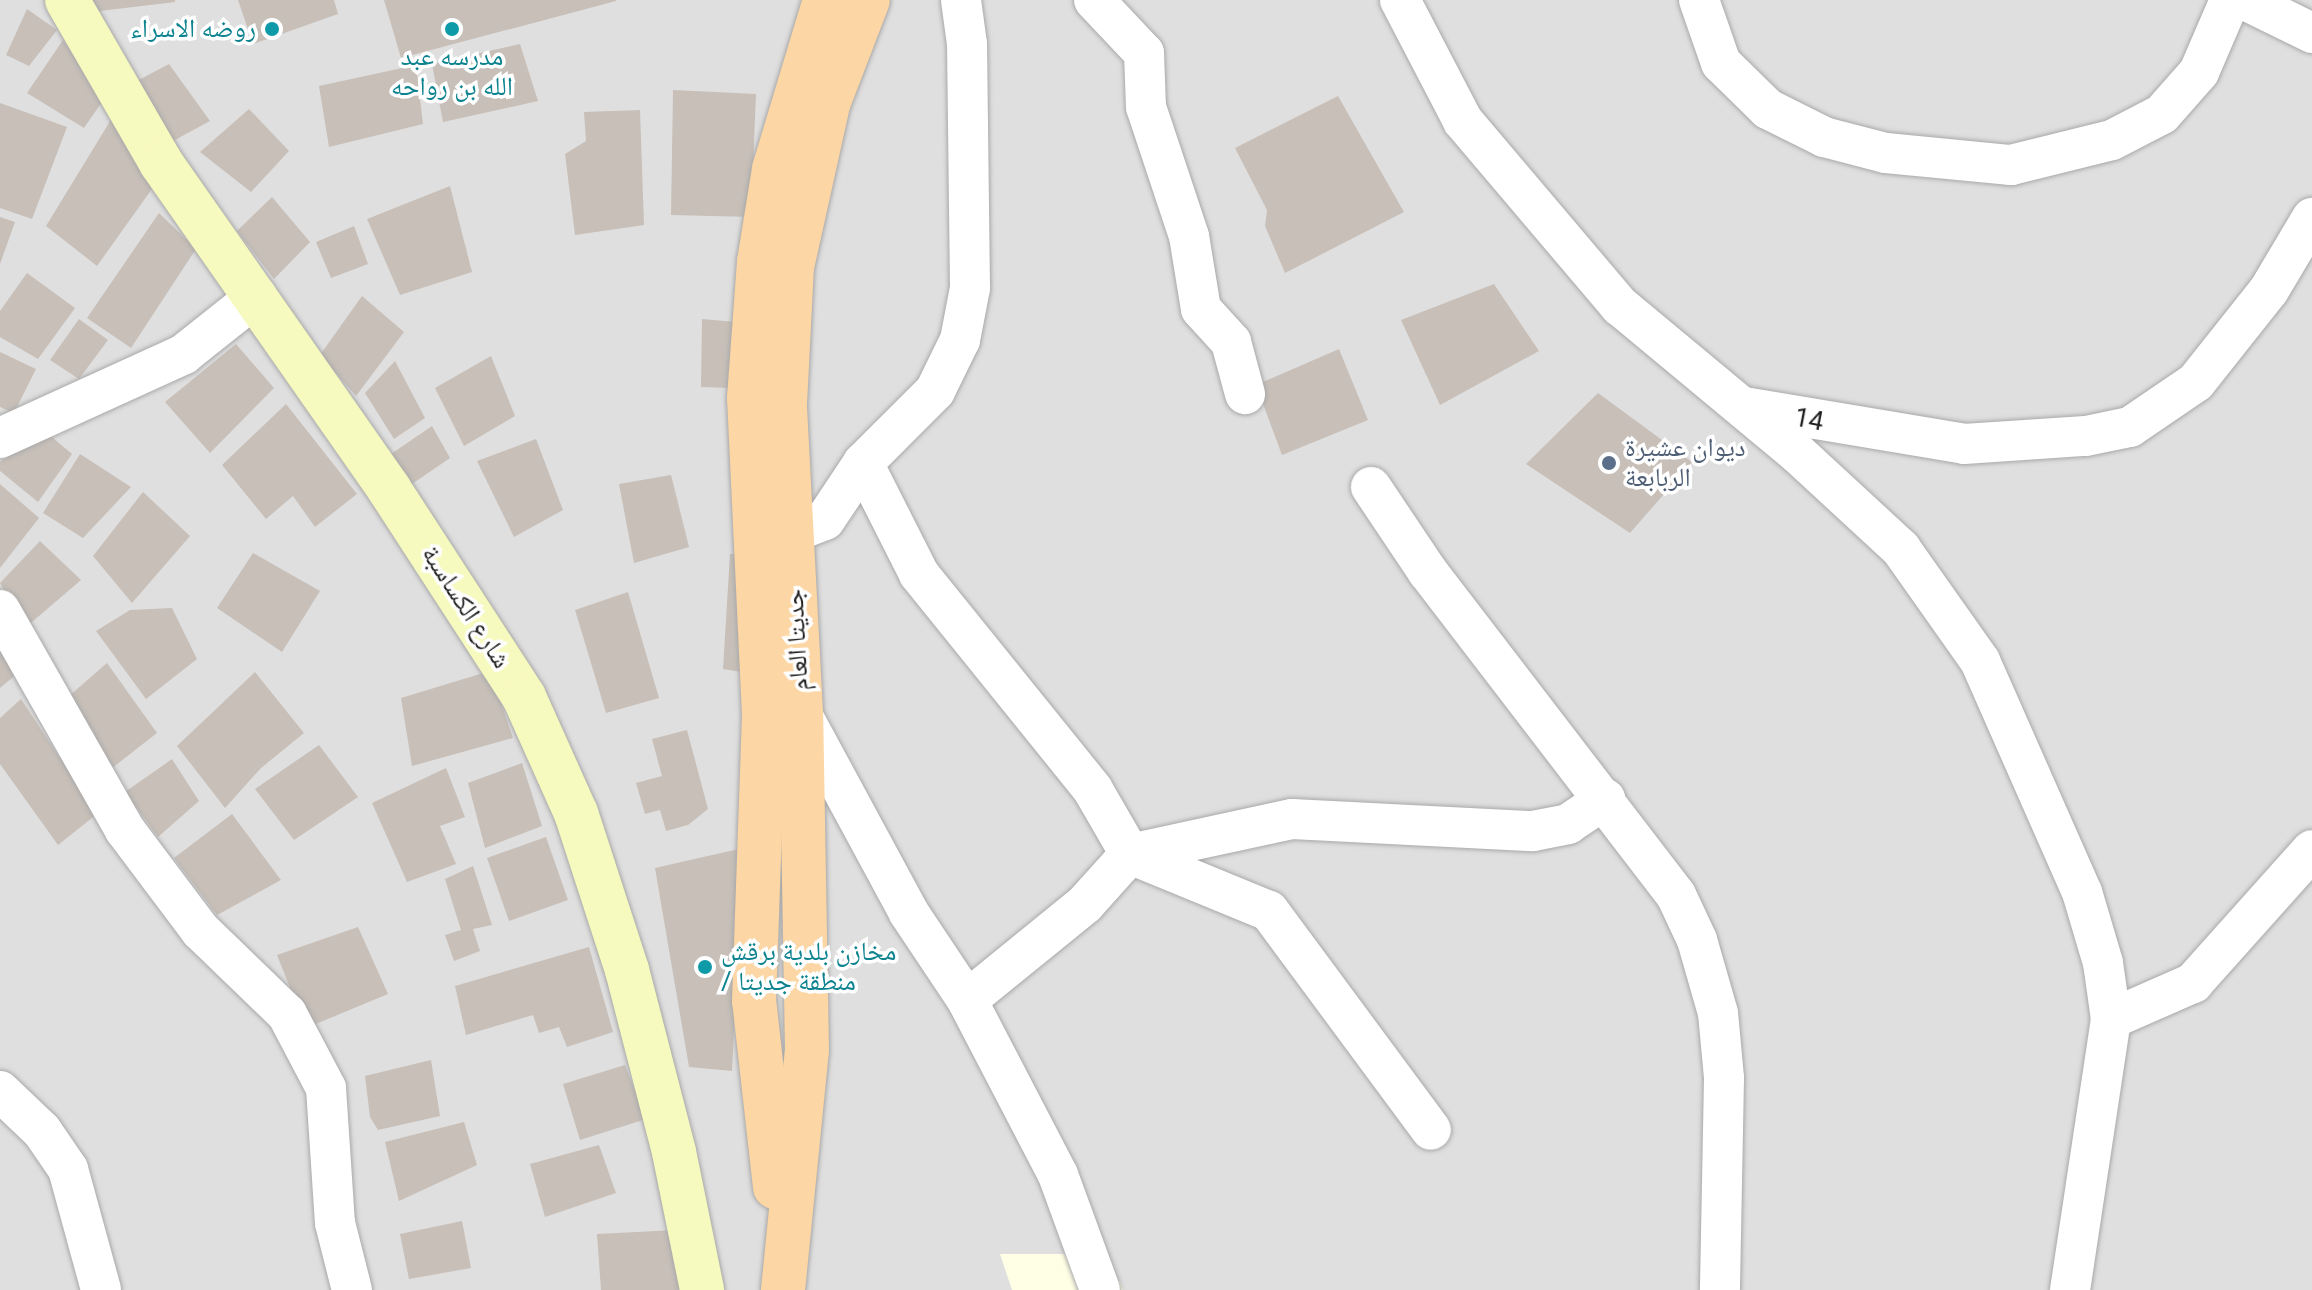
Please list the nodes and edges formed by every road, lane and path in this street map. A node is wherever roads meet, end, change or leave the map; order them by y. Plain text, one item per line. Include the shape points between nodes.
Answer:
1 (67, 0) edge
2 (825, 0) edge
3 (868, 0) edge
4 (961, 0) edge
5 (1094, 0) edge
6 (1400, 0) edge
7 (1699, 0) edge
8 (2230, 0) edge
9 (2245, 0) edge
10 (2312, 33) edge
11 (2312, 218) edge
12 (257, 296) junction
13 (1245, 394) dead end
14 (1740, 406) junction
15 (0, 438) edge
16 (863, 463) junction
17 (1371, 487) dead end
18 (774, 534) junction
19 (0, 610) edge
20 (783, 714) junction
21 (1605, 799) junction
22 (2312, 850) edge
23 (1130, 854) junction
24 (967, 1000) junction
25 (2111, 1019) junction
26 (0, 1091) edge
27 (1431, 1130) dead end
28 (93, 1284) edge
29 (352, 1290) edge
30 (702, 1290) edge
31 (768, 1290) edge
32 (783, 1290) edge
33 (1100, 1290) edge
34 (1720, 1290) edge
35 (2070, 1290) edge

1 - 12 street, شارع الكساسبة via 161,163
2 - 18 main road, جديتا العام via 791,100 759,262 749,398
3 - 18 main road, جديتا العام via 828,104 792,267
4 - 16 street via 967,44 970,288 960,340 935,391
5 - 13 street via 1144,53 1146,107 1189,236 1201,309 1231,342
6 - 14 street via 1463,121 1503,172 1620,306
7 - 8 street via 1721,63 1768,109 1824,137 1886,153 2011,165 2112,140 2162,114 2199,72
9 - 10 street
11 - 14 street, 14 via 2269,290 2196,382 2130,427 2086,436 1964,444
12 - 15 street via 184,354
12 - 30 street, شارع الكساسبة via 524,697 576,813 627,970 674,1152
14 - 25 street via 1901,549 1980,661 2082,892 2103,963
16 - 18 street via 825,520
16 - 23 street via 919,574 1093,790
17 - 21 street via 1428,572
18 - 20 main road, جديتا العام
19 - 29 street via 125,830 200,930 287,1014 326,1088 335,1223
20 - 24 street
20 - 31 main road, جديتا العام via 754,1001 777,1209
20 - 32 main road, جديتا العام via 807,1050
21 - 23 street via 1568,824 1533,831 1292,819
21 - 34 street via 1676,895 1711,980 1724,1078
22 - 25 street via 2193,983
23 - 24 street via 1085,904
23 - 27 street via 1269,911
24 - 33 street via 1058,1175
25 - 35 street
26 - 28 street via 42,1131 68,1169

